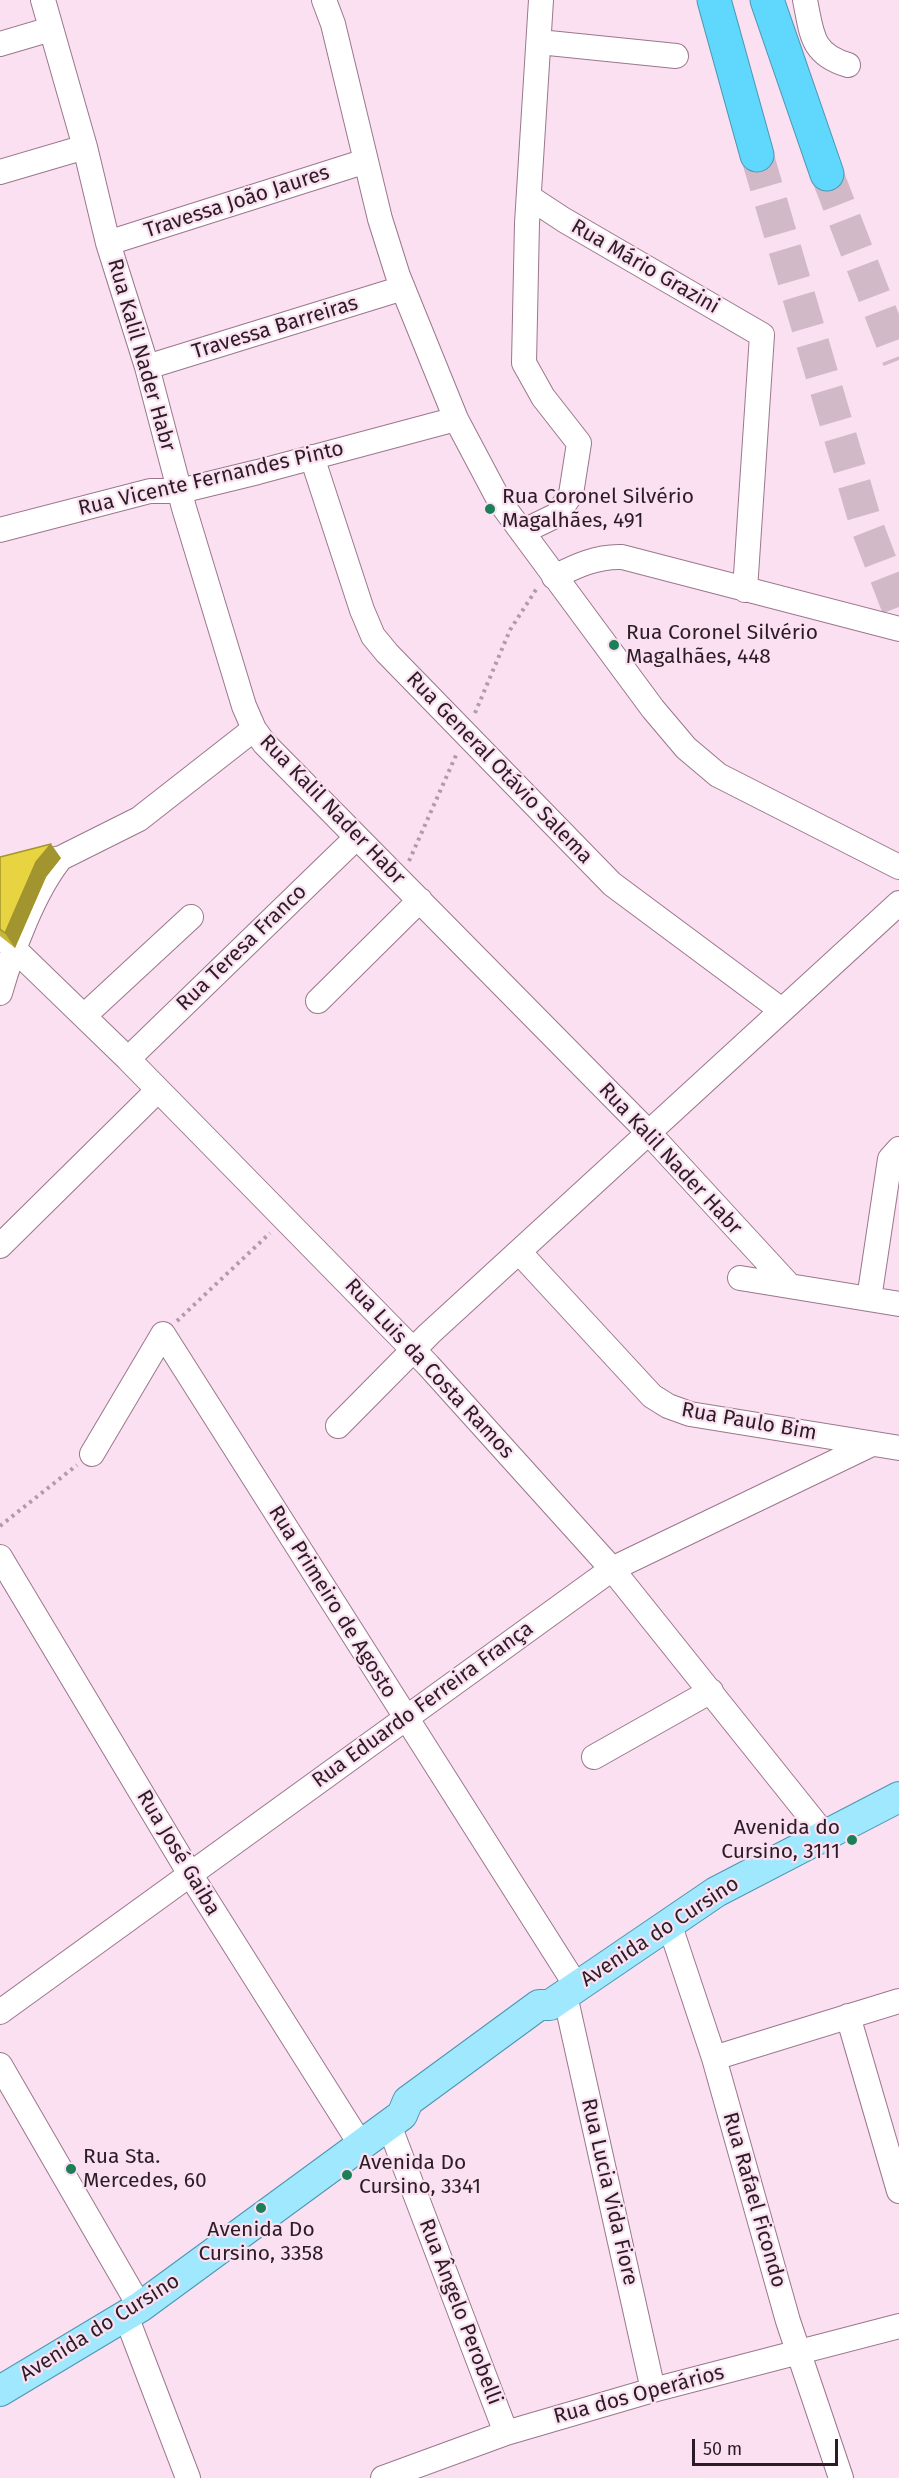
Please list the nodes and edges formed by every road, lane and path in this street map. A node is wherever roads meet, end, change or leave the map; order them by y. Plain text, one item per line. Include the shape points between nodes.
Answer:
1 (43, 0) edge
2 (324, 0) edge
3 (541, 0) edge
4 (714, 0) edge
5 (767, 0) edge
6 (805, 0) edge
7 (51, 29) junction
8 (539, 42) junction
9 (0, 44) edge
10 (676, 56) dead end
11 (848, 65) dead end
12 (85, 147) junction
13 (757, 155) tunnel mouth
14 (366, 161) junction
15 (0, 172) edge
16 (827, 174) tunnel mouth
17 (530, 197) junction
18 (108, 243) junction
19 (403, 288) junction
20 (147, 367) junction
21 (456, 419) junction
22 (312, 457) junction
23 (180, 491) junction
24 (0, 530) edge
25 (522, 532) junction
26 (554, 577) junction
27 (745, 590) junction
28 (899, 629) edge
29 (254, 729) junction
30 (465, 734) junction
31 (357, 837) junction
32 (61, 858) junction
33 (899, 867) edge
34 (0, 871) edge
35 (400, 881) junction
36 (420, 900) junction
37 (899, 903) edge
38 (191, 917) dead end
39 (8, 942) edge
40 (0, 993) edge
41 (318, 1001) dead end
42 (780, 1009) junction
43 (84, 1016) junction
44 (128, 1059) junction
45 (158, 1090) junction
46 (648, 1132) junction
47 (899, 1149) edge
48 (286, 1218) junction
49 (0, 1246) edge
50 (520, 1253) junction
51 (740, 1278) dead end
52 (786, 1283) junction
53 (869, 1299) junction
54 (899, 1304) edge
55 (163, 1334) junction
56 (413, 1349) junction
57 (338, 1426) dead end
58 (872, 1443) junction
59 (899, 1448) edge
60 (92, 1454) joint
61 (0, 1526) edge
62 (0, 1557) edge
63 (612, 1569) junction
64 (711, 1691) junction
65 (404, 1718) junction
66 (594, 1757) dead end
67 (899, 1797) edge
68 (824, 1834) junction
69 (190, 1874) junction
70 (669, 1923) junction
71 (564, 1996) junction
72 (899, 2001) edge
73 (0, 2012) edge
74 (848, 2016) junction
75 (714, 2058) junction
76 (0, 2065) edge
77 (395, 2120) junction
78 (361, 2145) junction
79 (899, 2191) edge
80 (133, 2312) junction
81 (899, 2326) edge
82 (799, 2352) junction
83 (653, 2390) junction
84 (0, 2391) edge
85 (506, 2433) junction
86 (188, 2478) edge
87 (383, 2478) edge
88 (841, 2478) edge

1 - 7 street, Rua Kalil Nader Habr
2 - 14 street
3 - 8 street
4 - 13 highway
5 - 16 highway
6 - 11 street via 818,47 830,60
7 - 9 street
7 - 12 street, Rua Kalil Nader Habr
8 - 10 street
8 - 17 street
12 - 15 street
12 - 18 street, Rua Kalil Nader Habr
14 - 18 street, Travessa João Jaures
14 - 19 street
17 - 25 street via 524,363 543,397 579,443 571,494 558,515
17 - 27 street, Rua Mário Grazini via 762,335
18 - 20 street, Rua Kalil Nader Habr
19 - 20 street, Travessa Barreiras
19 - 21 street
20 - 23 street, Rua Kalil Nader Habr
21 - 22 street, Rua Vicente Fernandes Pinto
21 - 25 street via 500,502
22 - 23 street, Rua Vicente Fernandes Pinto
22 - 30 street, Rua General Otávio Salema via 373,636
23 - 24 street, Rua Vicente Fernandes Pinto via 150,491
23 - 29 street, Rua Kalil Nader Habr
25 - 26 street
26 - 27 street via 579,565 622,557
26 - 30 path via 537,588 510,630
26 - 33 street via 653,709 704,765 771,804
27 - 28 street
29 - 31 street, Rua Kalil Nader Habr
29 - 32 street via 139,819
30 - 35 path
30 - 42 street, Rua General Otávio Salema via 612,884
31 - 35 street, Rua Kalil Nader Habr
31 - 44 street, Rua Teresa Franco
32 - 34 street
32 - 39 street via 46,876
35 - 36 street, Rua Kalil Nader Habr
36 - 41 street
36 - 46 street, Rua Kalil Nader Habr
37 - 42 street
38 - 43 street
39 - 40 street
39 - 43 street, Rua Luis da Costa Ramos
42 - 46 street
43 - 44 street, Rua Luis da Costa Ramos
44 - 45 street, Rua Luis da Costa Ramos
45 - 48 street, Rua Luis da Costa Ramos
45 - 49 street
46 - 50 street
46 - 52 street, Rua Kalil Nader Habr
47 - 53 street via 890,1159
48 - 55 path
48 - 56 street, Rua Luis da Costa Ramos
50 - 56 street
50 - 58 street, Rua Paulo Bim via 652,1396 668,1406 690,1414
51 - 52 street
52 - 53 street
53 - 54 street
55 - 60 street
55 - 65 street, Rua Primeiro de Agosto
56 - 57 street
56 - 63 street, Rua Luis da Costa Ramos
58 - 59 street, Rua Paulo Bim
58 - 63 street, Rua Eduardo Ferreira França
60 - 61 path
62 - 69 street, Rua José Gaiba
63 - 64 street, Rua Luis da Costa Ramos
63 - 65 street, Rua Eduardo Ferreira França
64 - 66 street
64 - 68 street, Rua Luis da Costa Ramos
65 - 69 street, Rua Eduardo Ferreira França
65 - 71 street, Rua Primeiro de Agosto
67 - 68 main road, Avenida do Cursino
68 - 70 main road, Avenida do Cursino via 716,1892
69 - 73 street, Rua Eduardo Ferreira França
69 - 78 street, Rua José Gaiba
70 - 71 main road, Avenida do Cursino
70 - 75 street, Rua Rafael Ficondo
71 - 77 main road, Avenida do Cursino via 547,2015 416,2114
71 - 83 street, Rua Lucia Vida Fiore
72 - 74 street
74 - 75 street
74 - 79 street
75 - 82 street, Rua Rafael Ficondo
76 - 80 street
77 - 78 main road, Avenida do Cursino
77 - 85 street, Rua Ângelo Perobelli
78 - 80 main road, Avenida do Cursino
80 - 84 main road, Avenida do Cursino
80 - 86 street
81 - 82 street, Rua dos Operários
82 - 83 street, Rua dos Operários
82 - 88 street, Rua Rafael Ficondo
83 - 85 street, Rua dos Operários
85 - 87 street, Rua dos Operários

